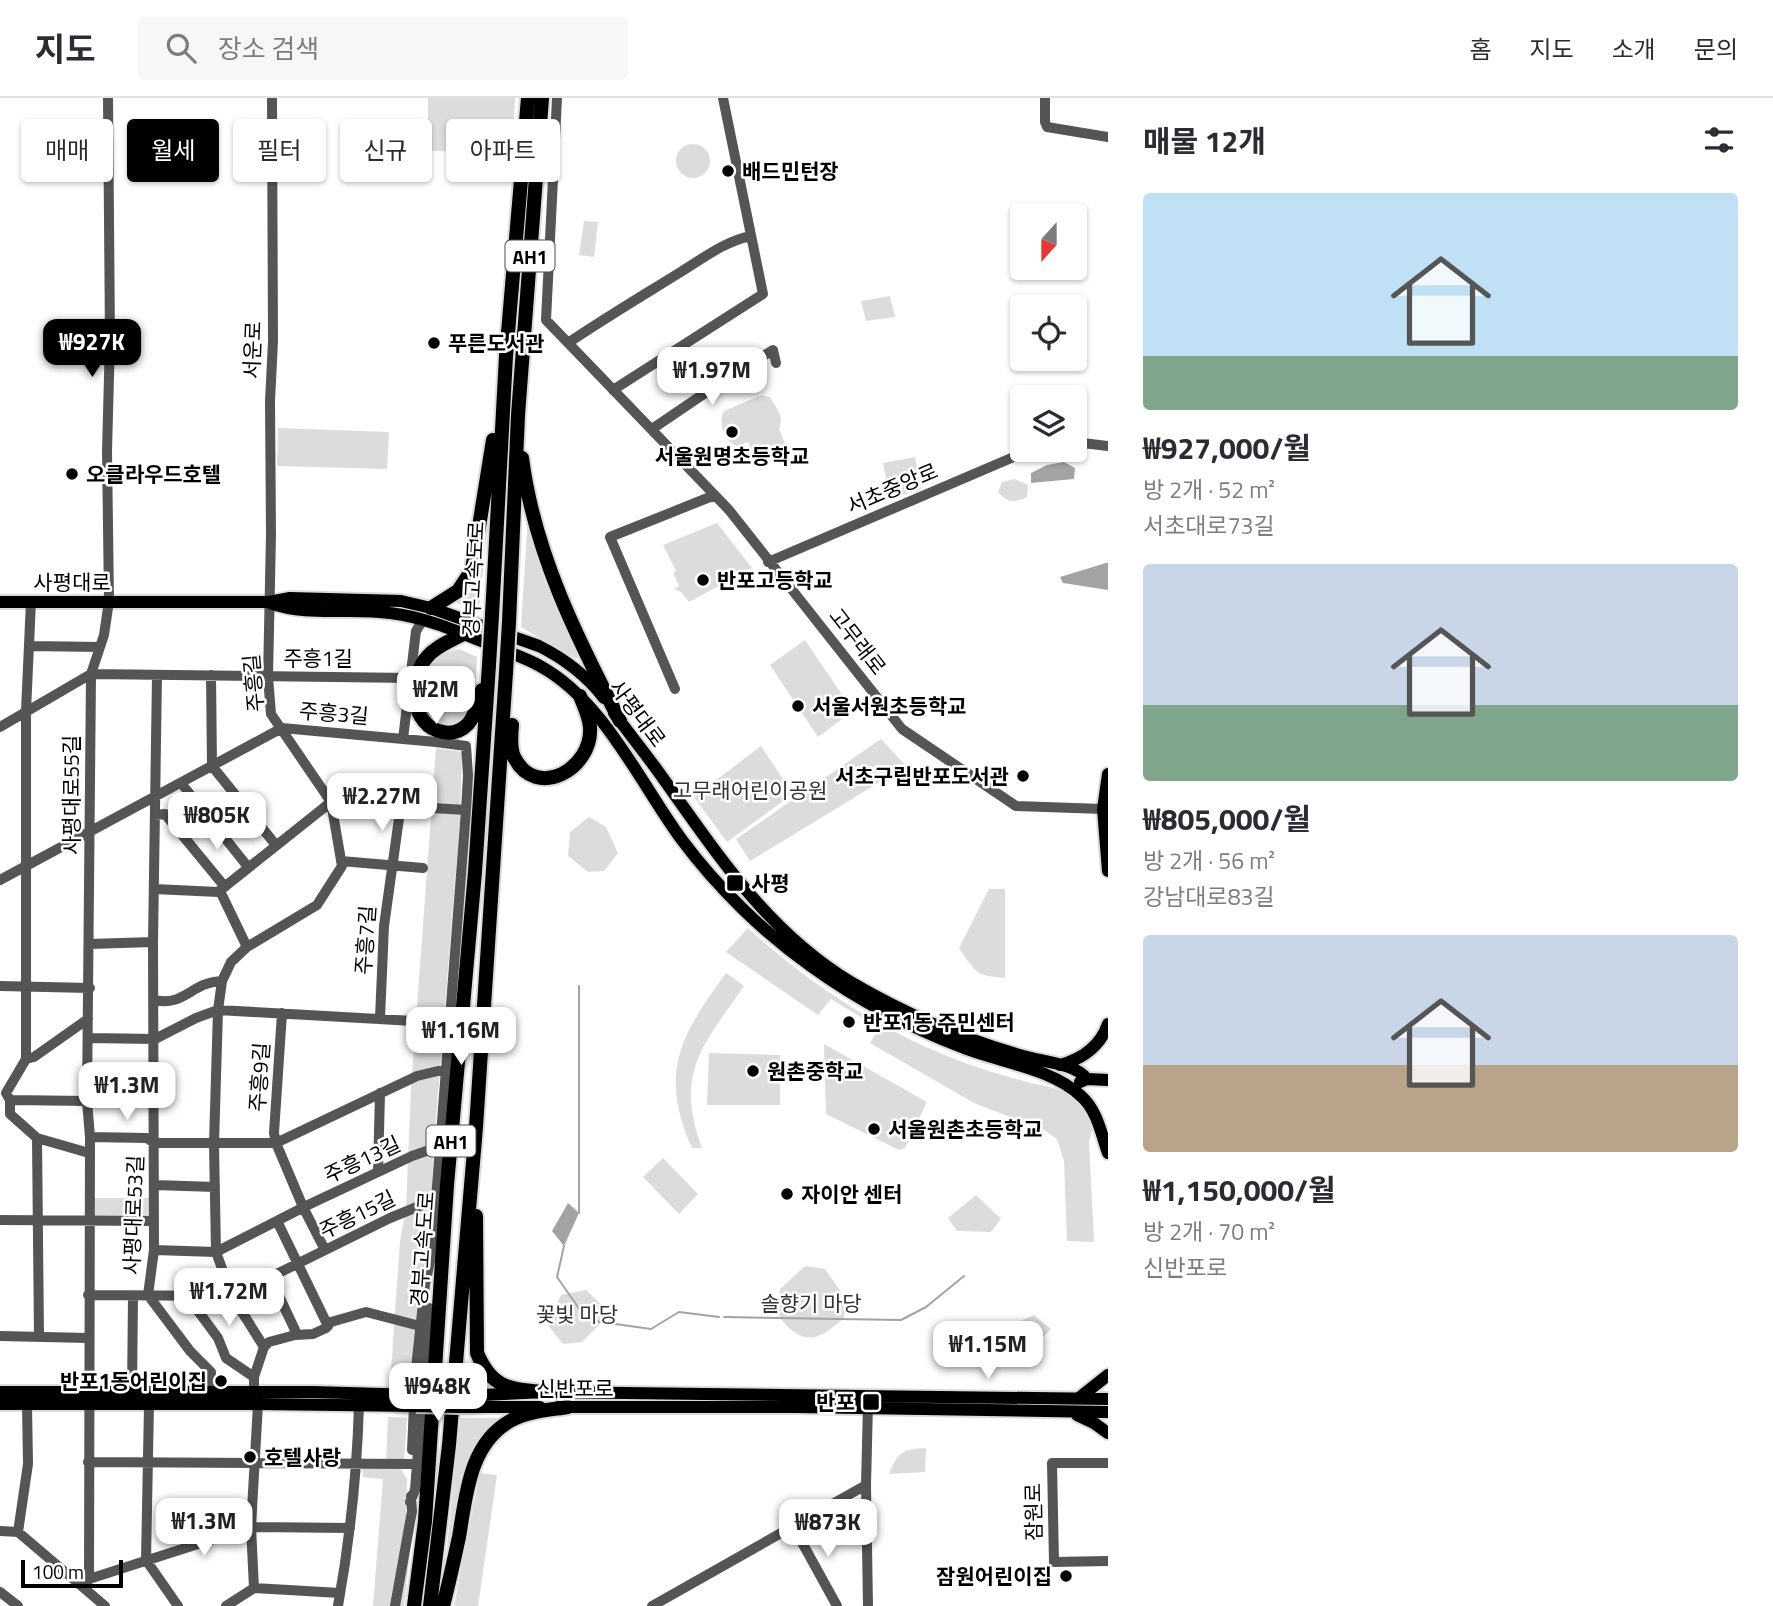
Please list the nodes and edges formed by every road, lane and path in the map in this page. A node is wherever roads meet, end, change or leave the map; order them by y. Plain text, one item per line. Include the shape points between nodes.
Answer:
1 (108, 98) edge
2 (272, 98) edge
3 (527, 98) edge
4 (542, 98) edge
5 (557, 98) edge
6 (723, 98) edge
7 (1045, 98) edge
8 (1108, 137) edge
9 (751, 236) junction
10 (568, 343) junction
11 (506, 356) junction
12 (776, 363) dead end
13 (613, 390) junction
14 (518, 415) junction
15 (652, 429) junction
16 (1087, 444) edge
17 (1108, 446) edge
18 (1010, 459) edge
19 (715, 495) junction
20 (768, 562) junction
21 (31, 601) junction
22 (109, 601) junction
23 (0, 602) edge
24 (269, 602) junction
25 (431, 608) junction
26 (423, 620) junction
27 (463, 634) junction
28 (30, 646) junction
29 (100, 647) junction
30 (489, 671) junction
31 (91, 674) junction
32 (157, 675) junction
33 (211, 676) junction
34 (268, 677) junction
35 (411, 678) junction
36 (675, 689) dead end
37 (505, 692) junction
38 (580, 696) junction
39 (26, 711) junction
40 (620, 721) junction
41 (0, 727) edge
42 (282, 728) junction
43 (403, 739) junction
44 (212, 766) junction
45 (1108, 774) edge
46 (181, 783) junction
47 (156, 797) junction
48 (331, 802) junction
49 (401, 804) junction
50 (466, 810) junction
51 (1106, 812) edge
52 (155, 815) junction
53 (90, 832) junction
54 (275, 844) junction
55 (341, 861) junction
56 (393, 865) junction
57 (248, 867) junction
58 (25, 868) junction
59 (423, 868) dead end
60 (1108, 871) edge
61 (0, 880) edge
62 (154, 889) junction
63 (222, 889) junction
64 (153, 942) junction
65 (89, 944) junction
66 (247, 947) junction
67 (222, 981) junction
68 (0, 986) edge
69 (26, 987) junction
70 (90, 988) junction
71 (154, 1000) junction
72 (218, 1010) junction
73 (282, 1013) junction
74 (380, 1018) junction
75 (88, 1019) junction
76 (414, 1021) dead end
77 (1108, 1024) edge
78 (88, 1038) junction
79 (155, 1039) junction
80 (26, 1059) junction
81 (1053, 1068) junction
82 (446, 1069) junction
83 (1108, 1080) edge
84 (380, 1093) junction
85 (5, 1095) edge
86 (87, 1101) junction
87 (476, 1127) junction
88 (90, 1137) junction
89 (37, 1138) junction
90 (154, 1143) junction
91 (276, 1143) junction
92 (214, 1144) junction
93 (438, 1147) junction
94 (89, 1153) junction
95 (1108, 1153) edge
96 (378, 1172) junction
97 (155, 1185) junction
98 (215, 1187) junction
99 (434, 1200) junction
100 (303, 1208) junction
101 (0, 1220) edge
102 (37, 1221) junction
103 (88, 1221) junction
104 (154, 1221) junction
105 (277, 1221) junction
106 (154, 1250) junction
107 (325, 1250) junction
108 (432, 1251) junction
109 (216, 1252) junction
110 (298, 1264) junction
111 (270, 1278) junction
112 (88, 1295) junction
113 (148, 1295) junction
114 (133, 1296) junction
115 (187, 1296) junction
116 (232, 1296) junction
117 (328, 1326) junction
118 (420, 1326) junction
119 (295, 1335) junction
120 (0, 1336) edge
121 (38, 1336) junction
122 (88, 1338) junction
123 (264, 1348) junction
124 (1108, 1375) edge
125 (254, 1377) junction
126 (0, 1392) edge
127 (211, 1392) junction
128 (545, 1392) junction
129 (132, 1393) junction
130 (88, 1398) junction
131 (256, 1398) junction
132 (1079, 1398) junction
133 (1108, 1399) edge
134 (415, 1401) junction
135 (460, 1401) junction
136 (868, 1402) junction
137 (0, 1404) edge
138 (27, 1405) junction
139 (149, 1405) junction
140 (359, 1405) junction
141 (568, 1407) junction
142 (1066, 1412) junction
143 (1108, 1412) edge
144 (1108, 1433) edge
145 (88, 1462) junction
146 (147, 1462) junction
147 (255, 1462) junction
148 (1108, 1463) edge
149 (357, 1464) junction
150 (411, 1464) junction
151 (866, 1485) junction
152 (410, 1502) junction
153 (793, 1526) junction
154 (251, 1527) junction
155 (350, 1528) junction
156 (0, 1531) edge
157 (18, 1532) junction
158 (146, 1560) junction
159 (1108, 1561) edge
160 (87, 1583) junction
161 (254, 1588) junction
162 (0, 1592) edge
163 (340, 1593) junction
164 (18, 1606) edge
165 (105, 1606) edge
166 (178, 1606) edge
167 (226, 1606) edge
168 (338, 1606) edge
169 (395, 1606) edge
170 (414, 1606) edge
171 (430, 1606) edge
172 (443, 1606) edge
173 (652, 1606) edge
174 (837, 1606) edge
175 (868, 1606) edge

1 - 22 street, 사평대로55길
2 - 24 street, 서운로
3 - 11 highway, 경부고속도로 / AH1
4 - 14 highway, 경부고속도로 / AH1
5 - 10 street, 고무래로 via 546,320
6 - 9 street
7 - 8 street via 1047,127
9 - 10 street via 702,259
9 - 13 street via 762,293
10 - 13 street, 고무래로
11 - 25 highway via 472,570 458,591
11 - 30 highway, 경부고속도로 / AH1, bridge
12 - 15 street via 773,350
13 - 15 street, 고무래로
14 - 37 highway, 경부고속도로 / AH1, bridge
14 - 40 highway via 540,540 579,642
15 - 19 street, 고무래로
16 - 17 street
18 - 20 street, 서초중앙로
19 - 20 street, 고무래로
19 - 36 street via 610,537
20 - 51 street, 고무래로 via 916,741 1016,806
21 - 22 main road, 사평대로
21 - 23 main road, 사평대로
21 - 28 street
22 - 24 main road, 사평대로
22 - 29 street, 사평대로55길
24 - 25 main road, 사평대로 via 382,599
24 - 26 main road, 사평대로 via 289,610 390,612
24 - 34 street, 주흥길
25 - 40 main road, 사평대로 via 555,654 589,680
26 - 27 main road, 사평대로
26 - 35 street via 416,631
27 - 30 highway via 424,660 416,696 421,719 440,732 461,730 473,716
27 - 38 main road, 사평대로 via 539,665
28 - 29 street
28 - 39 street
29 - 31 street, 사평대로55길
30 - 170 highway, 경부고속도로 / AH1 via 425,1521
31 - 32 street, 주흥1길
31 - 39 street
31 - 53 street, 사평대로55길
32 - 33 street, 주흥1길
32 - 47 street, 사평대로53길
33 - 34 street, 주흥1길
33 - 44 street
34 - 35 street, 주흥1길
34 - 42 street, 주흥길 via 271,714
35 - 43 street
37 - 38 highway via 512,717 513,755 528,772 542,778 568,771 584,754 590,729
37 - 87 highway, 경부고속도로 / AH1
38 - 81 main road, 사평대로 via 682,839 749,914 806,962 928,1034 1023,1068
39 - 41 street
39 - 58 street
40 - 81 main road, 사평대로 via 742,886 776,925 805,949 850,981 918,1018
42 - 43 street, 주흥3길
42 - 44 street
42 - 48 street, 주흥길
43 - 50 street, 주흥3길 via 466,747
44 - 46 street
44 - 54 street
45 - 51 main road
46 - 47 street
46 - 57 street
47 - 52 street, 사평대로53길
47 - 53 street
48 - 49 street
48 - 54 street
48 - 55 street, 주흥길
49 - 50 street
49 - 56 street, 주흥7길
50 - 82 street
51 - 60 main road
52 - 62 street, 사평대로53길
52 - 63 street via 165,814 185,836
53 - 58 street
53 - 65 street, 사평대로55길
54 - 57 street
55 - 56 street
55 - 66 street via 317,905
56 - 59 street
56 - 74 street, 주흥7길 via 384,926
57 - 63 street
58 - 61 street
58 - 69 street
62 - 63 street
62 - 64 street, 사평대로53길
63 - 66 street
64 - 65 street
64 - 71 street, 사평대로53길
65 - 70 street, 사평대로55길
66 - 67 street via 230,962
67 - 71 street via 207,982 173,1002
67 - 72 street
68 - 69 street
69 - 70 street
69 - 80 street
70 - 75 street, 사평대로55길
71 - 79 street, 사평대로53길
72 - 73 street, 주흥9길
72 - 79 street
72 - 92 street
73 - 74 street, 주흥9길
73 - 91 street, 주흥9길
74 - 76 street, 주흥9길
75 - 78 street, 사평대로55길
75 - 80 street
77 - 81 main road via 1088,1052
78 - 79 street
78 - 86 street, 사평대로55길
79 - 90 street, 사평대로53길
80 - 85 street
81 - 83 main road, 사평대로 via 1078,1083
81 - 95 main road via 1087,1102
82 - 84 street
82 - 93 street
84 - 91 street
84 - 96 street
85 - 86 street
85 - 89 street via 10,1114
86 - 88 street, 사평대로55길
87 - 128 highway via 477,1353 501,1385
87 - 171 highway, 경부고속도로 / AH1 via 449,1445
88 - 90 street via 147,1138
88 - 94 street, 사평대로55길
89 - 94 street
89 - 102 street
90 - 92 street, 사평대로53길
90 - 97 street, 사평대로53길
91 - 92 street, 사평대로53길
91 - 100 street
92 - 98 street
93 - 96 street, 주흥13길
93 - 99 street
94 - 103 street, 사평대로55길
96 - 100 street, 주흥13길
97 - 98 street
97 - 104 street, 사평대로53길
98 - 109 street
99 - 107 street, 주흥15길
99 - 108 street
100 - 105 street, 주흥13길
100 - 107 street
101 - 102 street
102 - 103 street
102 - 121 street
103 - 104 street
103 - 112 street, 사평대로55길
104 - 106 street, 사평대로53길
105 - 109 street, 주흥13길
105 - 110 street
106 - 109 street
106 - 113 street, 사평대로53길
107 - 110 street, 주흥15길
108 - 118 street
108 - 152 street via 415,1490
109 - 116 street
110 - 111 street, 주흥15길
110 - 117 street
111 - 116 street, 주흥15길
111 - 119 street
112 - 114 street
112 - 122 street, 사평대로55길
113 - 114 street
113 - 115 street
113 - 127 street, 사평대로53길 via 211,1372
114 - 129 street
115 - 116 street
115 - 125 street via 218,1338 226,1358
116 - 123 street
117 - 118 street via 366,1312
117 - 119 street via 313,1334
118 - 134 street
119 - 123 street
120 - 121 street
121 - 122 street
122 - 130 street, 사평대로55길
123 - 125 street
124 - 132 main road
125 - 131 street
126 - 130 main road, 신반포로
127 - 129 main road, 신반포로
127 - 131 main road, 신반포로
128 - 135 main road, 신반포로
128 - 136 main road, 신반포로
129 - 130 main road, 신반포로
130 - 138 main road, 신반포로
130 - 139 main road, 신반포로
130 - 145 street, 사평대로55길
131 - 134 main road, 신반포로
131 - 139 main road, 신반포로
131 - 140 main road, 신반포로
131 - 147 street
132 - 133 main road, 신반포로
132 - 136 main road, 신반포로
134 - 135 main road, 신반포로, bridge
134 - 140 main road, 신반포로
134 - 150 street
135 - 141 main road, 신반포로
136 - 141 main road, 신반포로
136 - 142 main road, 신반포로
136 - 151 street
137 - 138 main road, 신반포로
138 - 157 street via 28,1464
139 - 146 street
140 - 149 street
141 - 172 highway via 512,1419 480,1452 469,1481
142 - 143 main road, 신반포로
142 - 144 main road
145 - 146 street
145 - 160 street, 사평대로55길
146 - 147 street
146 - 158 street
147 - 149 street
147 - 154 street
148 - 159 street, 잠원로 via 1052,1463 1054,1562
149 - 150 street
149 - 155 street
150 - 152 street
151 - 153 street
151 - 175 street
152 - 169 street
153 - 173 street
153 - 174 street
154 - 155 street
154 - 158 street
154 - 161 street
155 - 163 street
156 - 157 street
157 - 160 street
158 - 160 street
158 - 166 street
160 - 165 street
161 - 163 street
161 - 167 street
162 - 164 street
163 - 168 street

